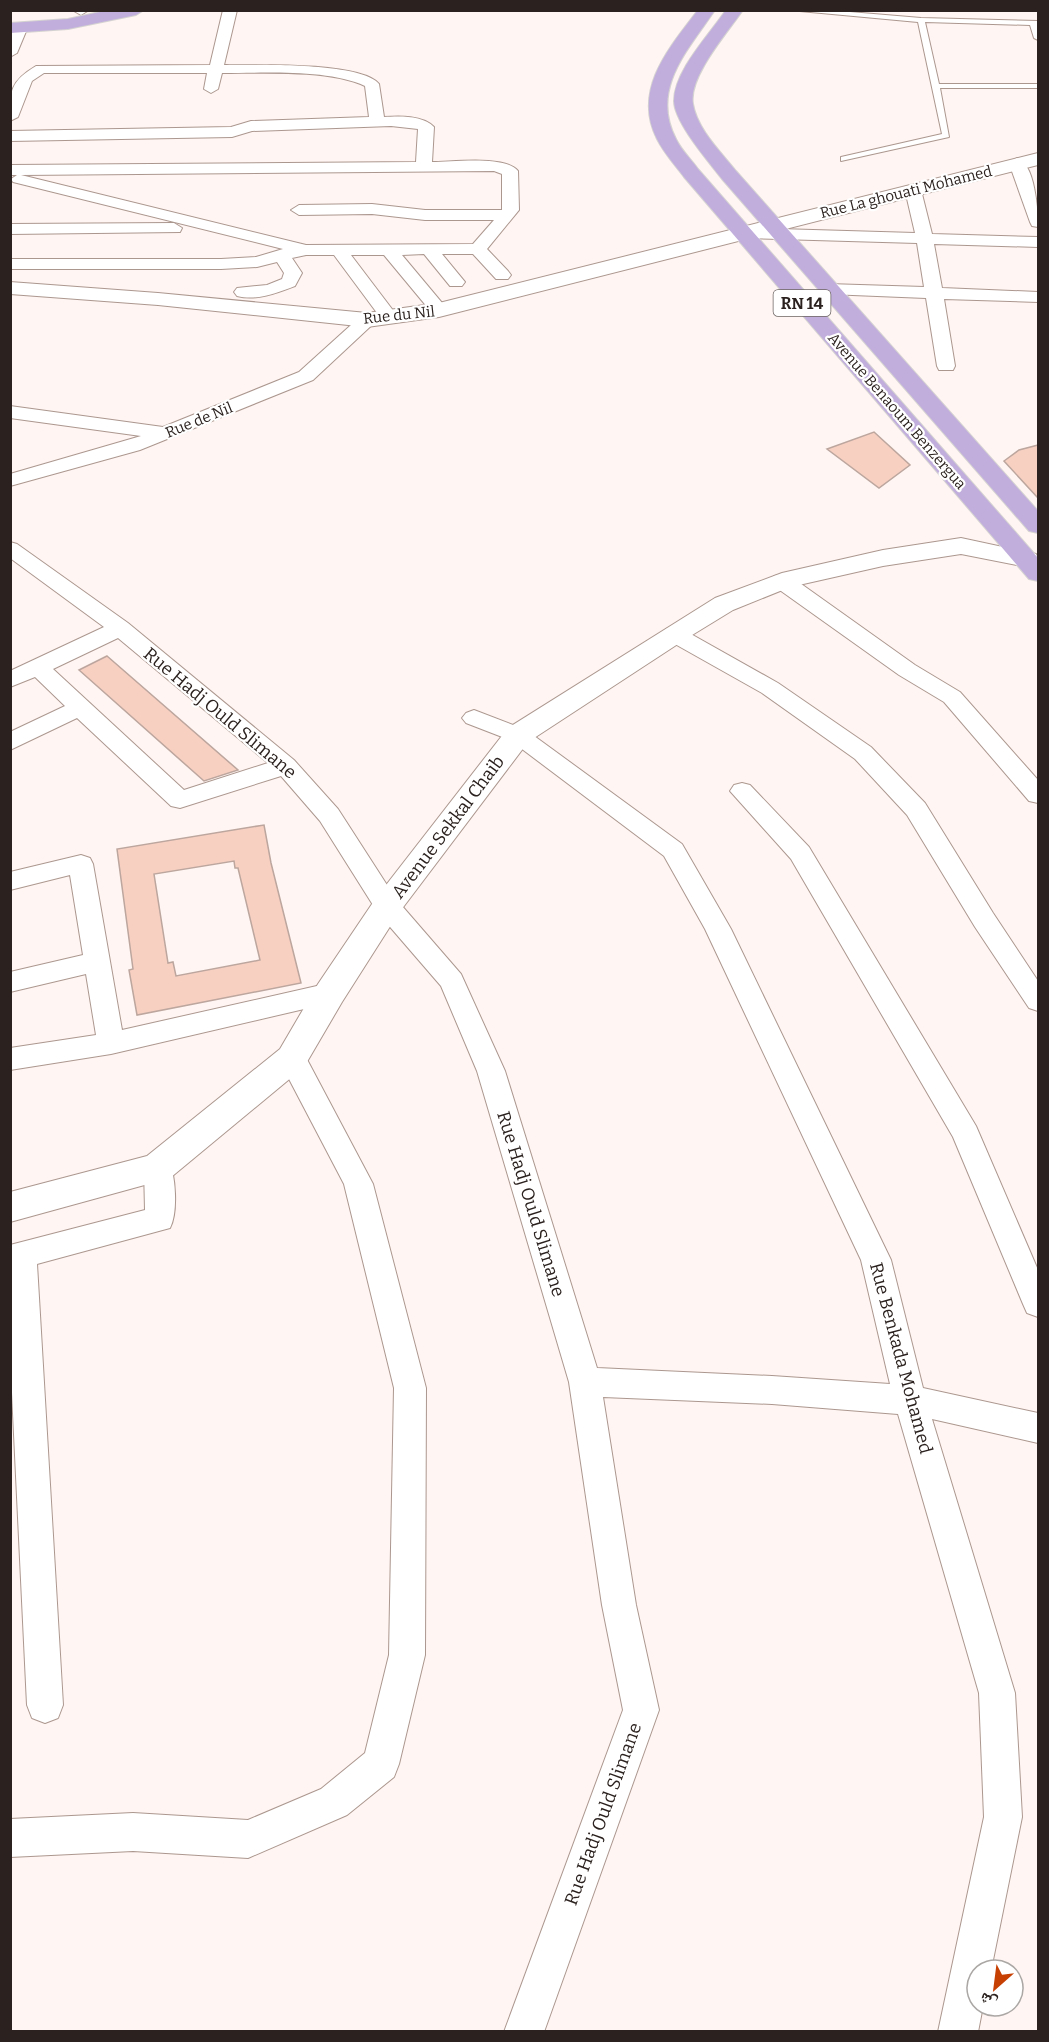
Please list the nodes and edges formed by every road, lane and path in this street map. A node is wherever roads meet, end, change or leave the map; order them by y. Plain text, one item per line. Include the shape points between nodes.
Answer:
1 (136, 10) edge
2 (230, 10) edge
3 (707, 10) edge
4 (735, 10) edge
5 (792, 10) edge
6 (82, 11) edge
7 (921, 20) junction
8 (1036, 23) edge
9 (14, 25) edge
10 (1038, 38) edge
11 (10, 53) edge
12 (216, 69) junction
13 (936, 86) junction
14 (1038, 86) edge
15 (211, 89) dead end
16 (10, 117) edge
17 (377, 122) junction
18 (10, 136) edge
19 (844, 159) dead end
20 (1038, 159) edge
21 (1017, 163) junction
22 (424, 166) junction
23 (113, 168) junction
24 (10, 170) edge
25 (10, 177) edge
26 (913, 190) junction
27 (136, 208) junction
28 (298, 210) dead end
29 (507, 215) junction
30 (1038, 222) edge
31 (220, 228) junction
32 (10, 229) edge
33 (778, 230) junction
34 (743, 233) junction
35 (925, 239) junction
36 (1038, 242) edge
37 (388, 249) junction
38 (429, 249) junction
39 (478, 249) junction
40 (306, 250) junction
41 (339, 250) junction
42 (281, 255) junction
43 (10, 264) edge
44 (502, 275) dead end
45 (456, 282) dead end
46 (10, 288) edge
47 (828, 289) junction
48 (243, 292) dead end
49 (934, 293) junction
50 (1038, 297) edge
51 (439, 310) junction
52 (389, 317) junction
53 (366, 321) junction
54 (946, 366) dead end
55 (10, 412) edge
56 (166, 433) junction
57 (10, 480) edge
58 (992, 520) junction
59 (1038, 526) edge
60 (961, 546) junction
61 (10, 548) edge
62 (1033, 566) edge
63 (782, 581) junction
64 (120, 628) junction
65 (674, 634) junction
66 (38, 667) junction
67 (10, 680) edge
68 (80, 708) junction
69 (474, 718) dead end
70 (518, 735) junction
71 (10, 742) edge
72 (286, 766) junction
73 (742, 790) dead end
74 (1038, 795) edge
75 (10, 881) edge
76 (387, 906) junction
77 (98, 962) junction
78 (10, 982) edge
79 (330, 993) junction
80 (1038, 1001) edge
81 (111, 1042) junction
82 (10, 1059) edge
83 (292, 1059) junction
84 (158, 1168) junction
85 (10, 1207) edge
86 (16, 1257) edge
87 (1038, 1304) edge
88 (585, 1382) junction
89 (910, 1400) junction
90 (1038, 1428) edge
91 (45, 1705) dead end
92 (10, 1838) edge
93 (524, 2031) edge
94 (958, 2031) edge

1 - 9 main road via 68,24
2 - 12 street
3 - 34 main road, Avenue Benaoum Benzergua / RN 14 via 659,82 655,97 657,114 665,138 690,174
4 - 33 main road, Avenue Benaoum Benzergua / RN 14 via 688,77 683,103 694,129
5 - 7 lane
6 - 9 main road
7 - 8 lane
7 - 13 lane
8 - 10 lane
9 - 11 street
12 - 15 street
12 - 16 street via 41,69 25,79
12 - 17 street via 292,69 357,77 372,84
13 - 14 lane
13 - 19 lane via 946,135
17 - 18 street via 251,126 232,132
17 - 22 street via 426,127
20 - 21 street, Rue La ghouati Mohamed
21 - 26 street, Rue La ghouati Mohamed
21 - 30 street
22 - 23 street
22 - 29 street via 496,166 510,171 511,210
23 - 24 street
23 - 27 street
25 - 27 street
26 - 33 street, Rue La ghouati Mohamed
26 - 35 street
27 - 31 street
28 - 29 street
29 - 39 street
31 - 32 street
31 - 40 street
33 - 34 street, Rue La ghouati Mohamed
33 - 35 street
33 - 47 main road, Avenue Benaoum Benzergua / RN 14
34 - 51 street, Rue du Nil
34 - 58 main road, Avenue Benaoum Benzergua / RN 14
35 - 36 street
35 - 49 street
37 - 38 street
37 - 41 street
37 - 51 street
38 - 39 street
38 - 45 street
39 - 44 street
40 - 41 street
40 - 42 street
41 - 52 street
42 - 43 street via 257,262 221,264
42 - 48 street via 292,273 290,282 270,290
46 - 53 street, Rue du Nil
47 - 49 street
47 - 59 main road, Avenue Benaoum Benzergua / RN 14
49 - 50 street
49 - 54 street
51 - 52 street, Rue du Nil
52 - 53 street, Rue du Nil
53 - 56 street, Rue de Nil via 306,376
55 - 56 street
56 - 57 street, Rue de Nil
58 - 60 street
58 - 62 main road, Avenue Benaoum Benzergua / RN 14
60 - 62 street
60 - 63 street, Avenue Sekkal Chaib via 883,558
61 - 64 street, Rue Hadj Ould Slimane
63 - 65 street, Avenue Sekkal Chaib via 724,604
63 - 74 street via 907,670 952,697
64 - 66 street
64 - 72 street, Rue Hadj Ould Slimane
65 - 70 street, Avenue Sekkal Chaib
65 - 80 street via 770,688 863,753 916,809
66 - 67 street
66 - 68 street
68 - 71 street
68 - 72 street via 180,800
69 - 70 street, Rue Benkada Mohamed
70 - 76 street, Avenue Sekkal Chaib
70 - 89 street, Rue Benkada Mohamed via 673,850 718,929 876,1260
72 - 76 street, Rue Hadj Ould Slimane via 329,815
73 - 87 street via 800,853 966,1134
75 - 77 street via 81,864
76 - 79 street, Avenue Sekkal Chaib
76 - 88 street, Rue Hadj Ould Slimane via 452,981 491,1071
77 - 78 street
77 - 81 street
79 - 81 street
79 - 83 street, Avenue Sekkal Chaib
81 - 82 street
83 - 84 street, Avenue Sekkal Chaib
83 - 92 street via 358,1184 410,1388 406,1655 381,1764 334,1802 249,1839 133,1832
84 - 85 street, Avenue Sekkal Chaib
84 - 86 street via 160,1218
86 - 91 street
88 - 89 street
88 - 93 street, Rue Hadj Ould Slimane via 619,1605 641,1710
89 - 90 street
89 - 94 street, Rue Benkada Mohamed via 997,1693 1003,1817

